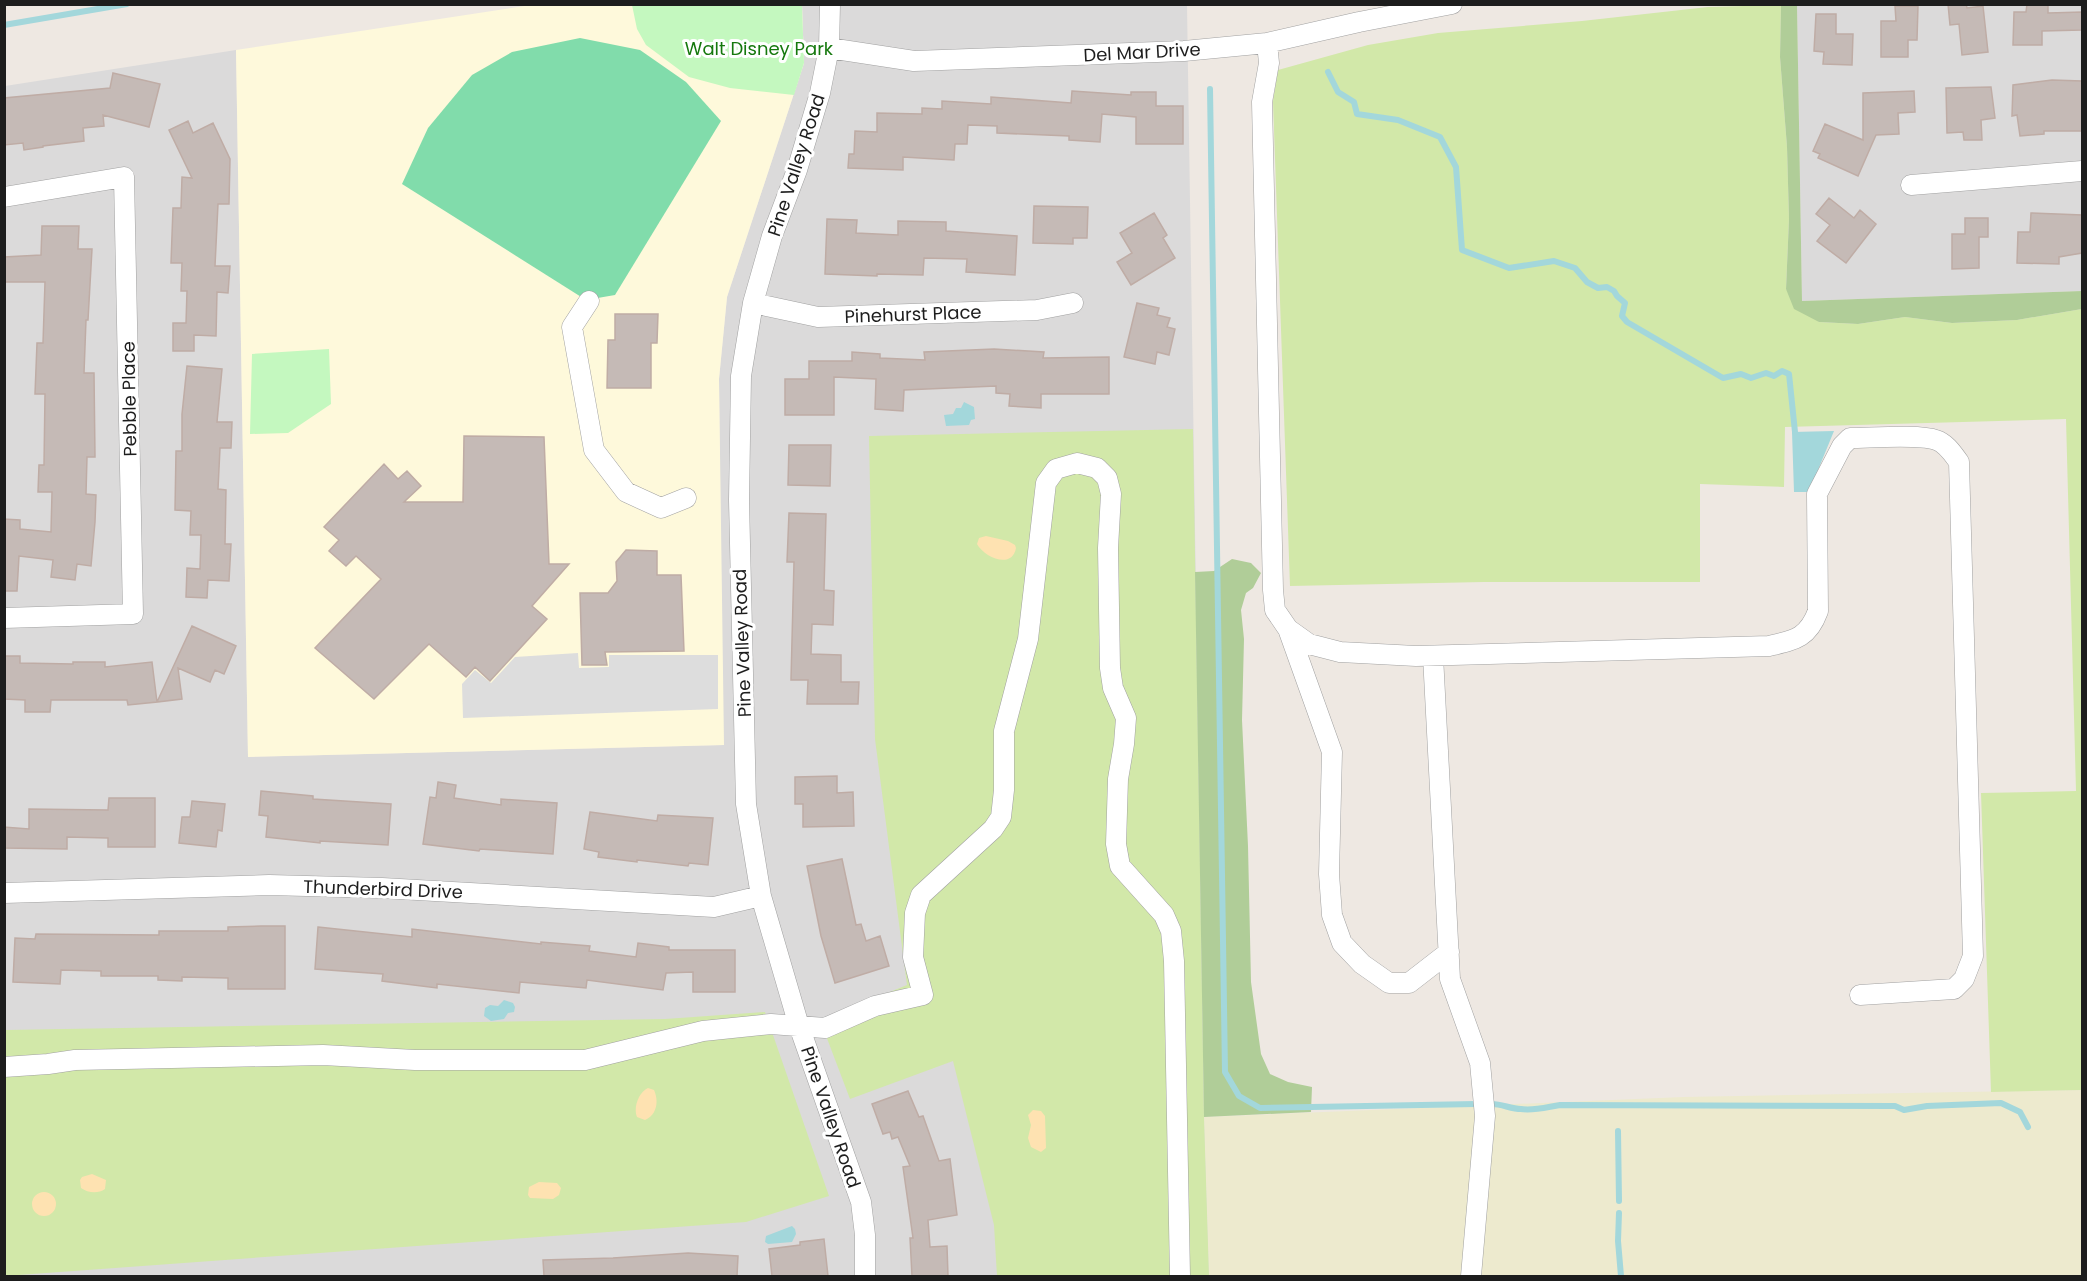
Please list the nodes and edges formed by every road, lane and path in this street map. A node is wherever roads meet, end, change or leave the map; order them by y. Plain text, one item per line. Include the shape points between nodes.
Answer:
1 (830, 4) edge
2 (1452, 4) edge
3 (1267, 42) junction
4 (829, 48) junction
5 (2082, 171) edge
6 (1911, 185) dead end
7 (4, 197) edge
8 (589, 301) dead end
9 (753, 303) junction
10 (1073, 303) dead end
11 (686, 498) dead end
12 (4, 618) edge
13 (1288, 629) junction
14 (1433, 656) junction
15 (4, 893) edge
16 (761, 896) junction
17 (1449, 952) junction
18 (1860, 995) dead end
19 (799, 1026) junction
20 (4, 1067) edge
21 (865, 1276) edge
22 (1180, 1276) edge
23 (1471, 1276) edge

1 - 4 street, Pine Valley Road
2 - 3 street, Del Mar Drive
3 - 4 street, Del Mar Drive via 1184,51 914,61
3 - 13 street via 1269,63 1262,102 1271,551 1275,610
4 - 9 street, Pine Valley Road via 820,93
5 - 6 street
7 - 12 street, Pebble Place via 124,177 133,614
8 - 11 street via 572,327 594,450 626,492 661,508
9 - 10 street, Pinehurst Place via 818,317 1037,310
9 - 16 street, Pine Valley Road via 741,376 739,500 746,804
13 - 14 street via 1308,644 1340,652
13 - 17 street via 1332,752 1329,874 1332,915 1342,943 1362,964 1389,983 1409,983
14 - 17 street
14 - 18 street via 1769,646 1801,636 1812,626 1818,611 1817,494 1842,446 1850,438 1922,438 1936,440 1950,450 1959,462 1973,956 1964,979 1954,989
15 - 16 street, Thunderbird Drive via 269,885 714,907
16 - 19 street, Pine Valley Road
17 - 23 street via 1450,979 1480,1063 1485,1116
19 - 20 street via 771,1024 703,1031 585,1060 415,1060 323,1055 75,1060
19 - 21 street, Pine Valley Road via 861,1202
19 - 22 street via 825,1028 875,1006 922,995 913,957 915,913 921,895 993,829 1001,817 1004,732 1028,639 1046,483 1056,469 1077,464 1097,468 1107,478 1111,494 1110,669 1113,688 1126,718 1118,779 1116,844 1120,866 1164,915 1171,931

